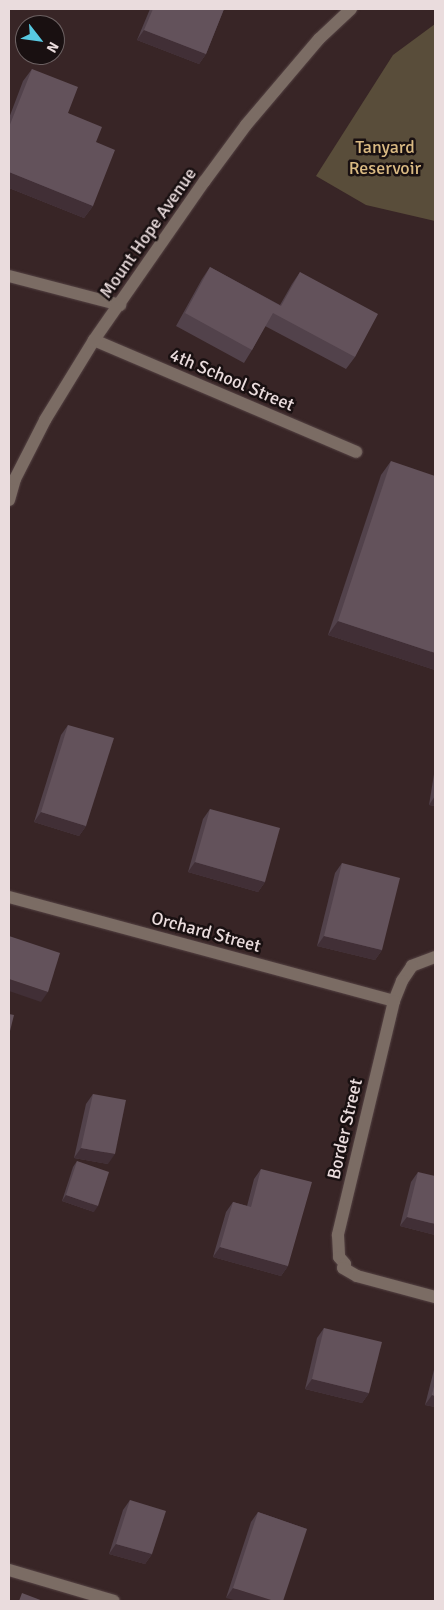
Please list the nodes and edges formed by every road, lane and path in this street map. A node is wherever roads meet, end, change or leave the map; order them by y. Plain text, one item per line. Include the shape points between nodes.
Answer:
1 (351, 9) edge
2 (9, 276) edge
3 (120, 305) junction
4 (94, 340) junction
5 (356, 452) dead end
6 (9, 500) edge
7 (9, 897) edge
8 (435, 957) edge
9 (394, 1001) junction
10 (435, 1297) edge
11 (9, 1570) edge
12 (114, 1601) edge

1 - 3 street, Mount Hope Avenue via 319,38 246,126
2 - 3 street
3 - 4 street, Mount Hope Avenue
4 - 5 street, 4th School Street
4 - 6 street, Mount Hope Avenue via 45,420 15,479
7 - 9 street, Orchard Street
8 - 9 street, Border Street via 412,966
9 - 10 street, Border Street via 338,1236 338,1257 344,1264 343,1268 357,1276
11 - 12 street

